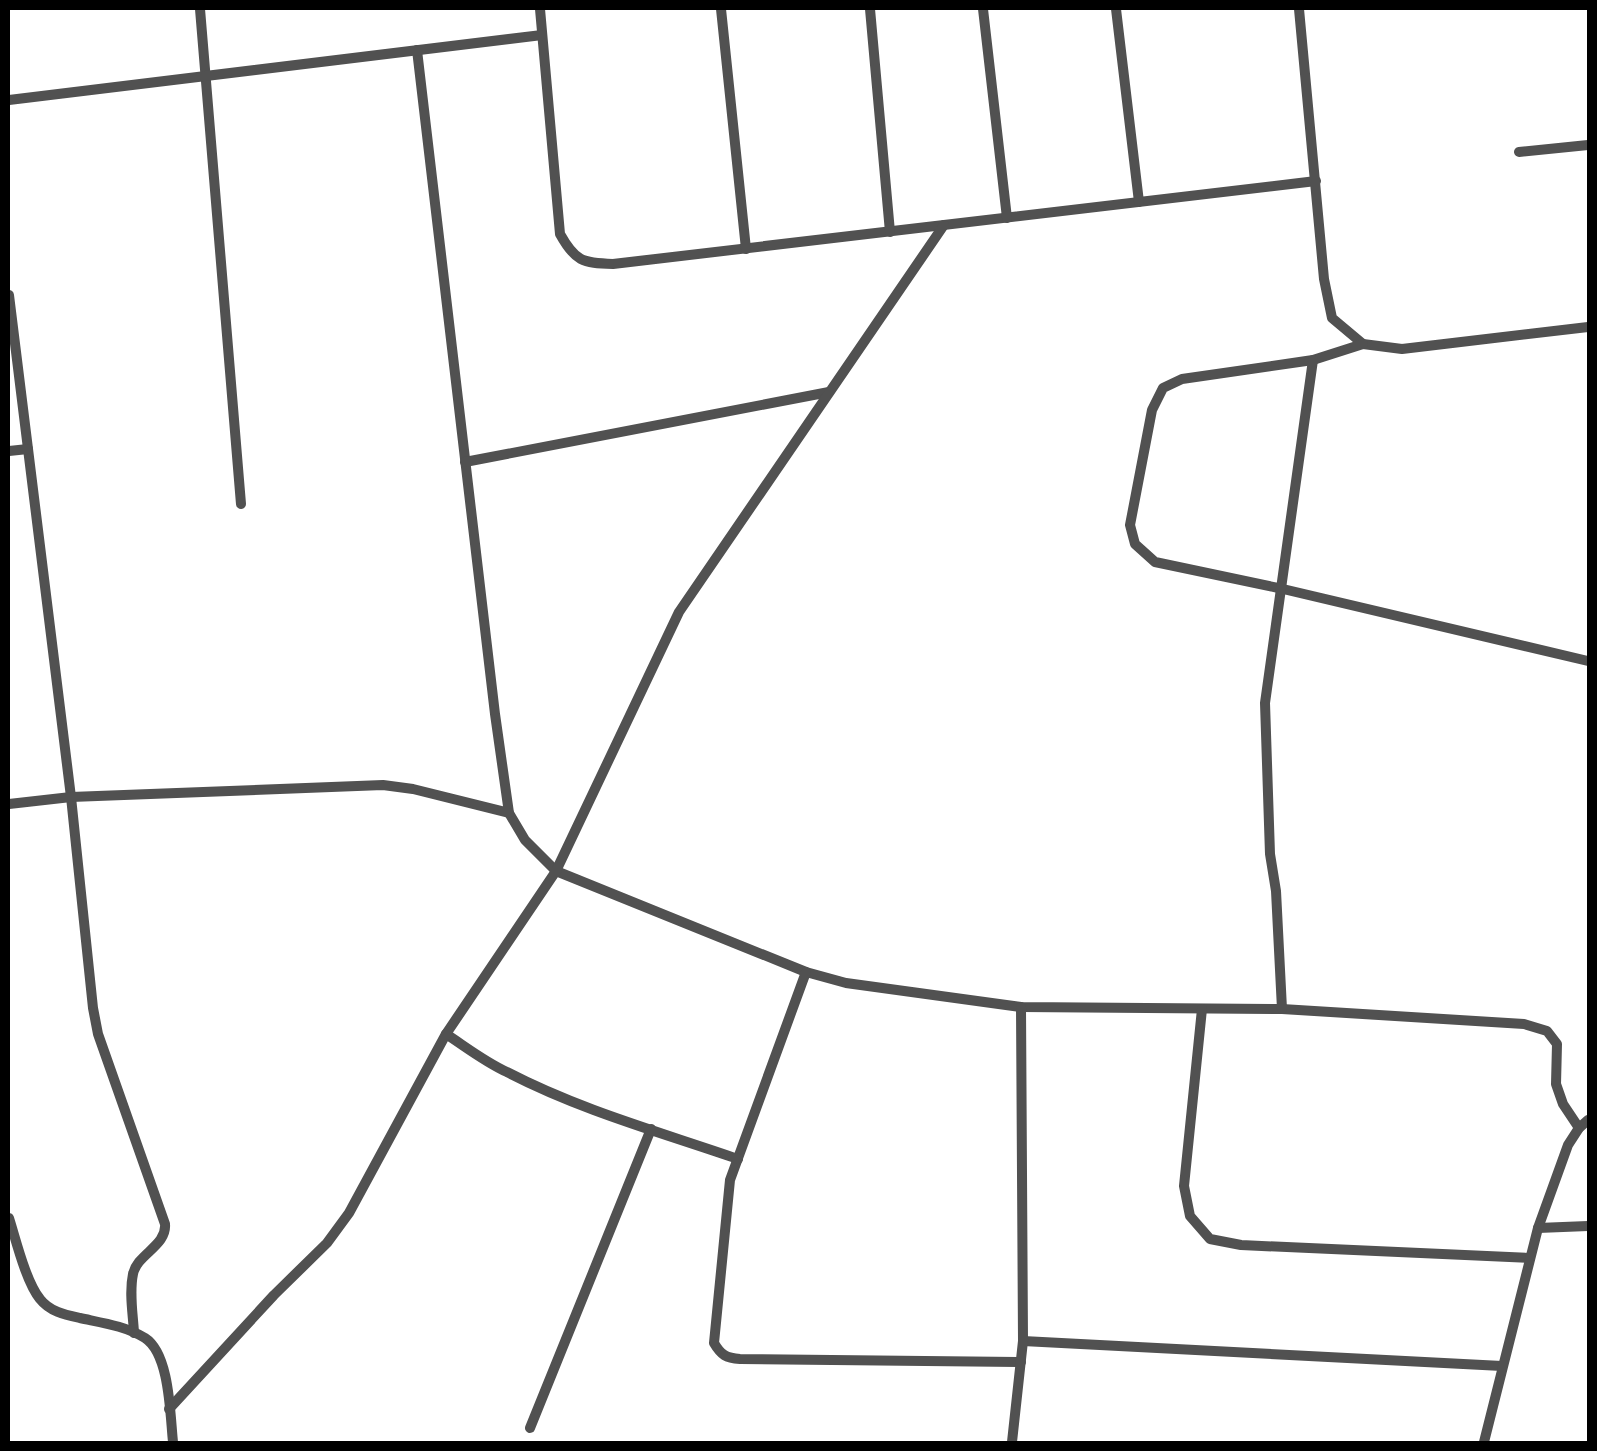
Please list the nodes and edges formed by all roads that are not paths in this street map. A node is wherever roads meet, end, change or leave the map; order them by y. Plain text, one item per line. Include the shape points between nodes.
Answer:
1 (200, 9) edge
2 (540, 9) edge
3 (721, 9) edge
4 (870, 9) edge
5 (984, 9) edge
6 (1116, 9) edge
7 (1299, 9) edge
8 (542, 35) junction
9 (417, 50) junction
10 (205, 76) junction
11 (9, 100) edge
12 (1588, 145) edge
13 (1519, 152) dead end
14 (1316, 181) junction
15 (1139, 202) junction
16 (1007, 218) junction
17 (944, 225) junction
18 (890, 232) junction
19 (746, 249) junction
20 (9, 295) edge
21 (1588, 327) edge
22 (1363, 344) junction
23 (1313, 360) junction
24 (829, 392) junction
25 (28, 449) junction
26 (9, 451) edge
27 (465, 462) junction
28 (242, 504) dead end
29 (1283, 589) junction
30 (1588, 660) edge
31 (71, 797) junction
32 (9, 804) edge
33 (509, 813) junction
34 (556, 871) junction
35 (806, 972) junction
36 (1021, 1007) junction
37 (1202, 1009) junction
38 (1282, 1009) junction
39 (446, 1034) junction
40 (1588, 1120) edge
41 (1579, 1128) junction
42 (651, 1129) junction
43 (738, 1159) junction
44 (9, 1218) edge
45 (1588, 1226) edge
46 (1538, 1228) junction
47 (1530, 1258) junction
48 (134, 1333) junction
49 (1023, 1341) junction
50 (1021, 1362) junction
51 (1502, 1366) junction
52 (169, 1408) junction
53 (530, 1428) dead end
54 (173, 1442) edge
55 (1012, 1442) edge
56 (1484, 1442) edge

1 - 10 street
2 - 8 street
3 - 19 street
4 - 18 street
5 - 16 street
6 - 15 street
7 - 14 street
8 - 9 street
8 - 19 street via 560,234 570,252 588,263 613,264
9 - 10 street
9 - 27 street
10 - 11 street
10 - 28 street
12 - 13 street
14 - 15 street
14 - 22 street via 1324,279 1332,318
15 - 16 street
16 - 17 street
17 - 18 street
17 - 24 street
18 - 19 street
20 - 25 street
21 - 22 street via 1402,349
22 - 23 street
23 - 29 street
23 - 29 street via 1182,379 1163,388 1152,410 1130,525 1135,544 1155,562
24 - 27 street
24 - 34 street via 679,612
25 - 26 street
25 - 31 street
27 - 33 street
29 - 30 street
29 - 38 street via 1265,703 1270,854 1276,891
31 - 32 street
31 - 33 street via 383,785 413,789
31 - 48 street via 98,1034 165,1224 161,1239 137,1264 133,1274
33 - 34 street via 525,840
34 - 35 street
34 - 39 street
35 - 36 street via 846,983
35 - 43 street
36 - 37 street
36 - 49 street
37 - 38 street
37 - 47 street via 1184,1186 1190,1216 1210,1239 1241,1245
38 - 41 street via 1524,1024 1547,1031 1557,1044 1556,1084 1563,1104
39 - 42 street via 505,1072 589,1108
39 - 52 street via 349,1213 327,1243
40 - 41 street
41 - 46 street via 1568,1145
42 - 43 street
42 - 53 street
43 - 50 street via 730,1180 714,1343 720,1353 740,1359
44 - 48 street via 30,1281 48,1308 121,1326
45 - 46 street
46 - 47 street
47 - 51 street
48 - 52 street via 147,1339 158,1353 165,1374
49 - 50 street
49 - 51 street
50 - 55 street
51 - 56 street
52 - 54 street

